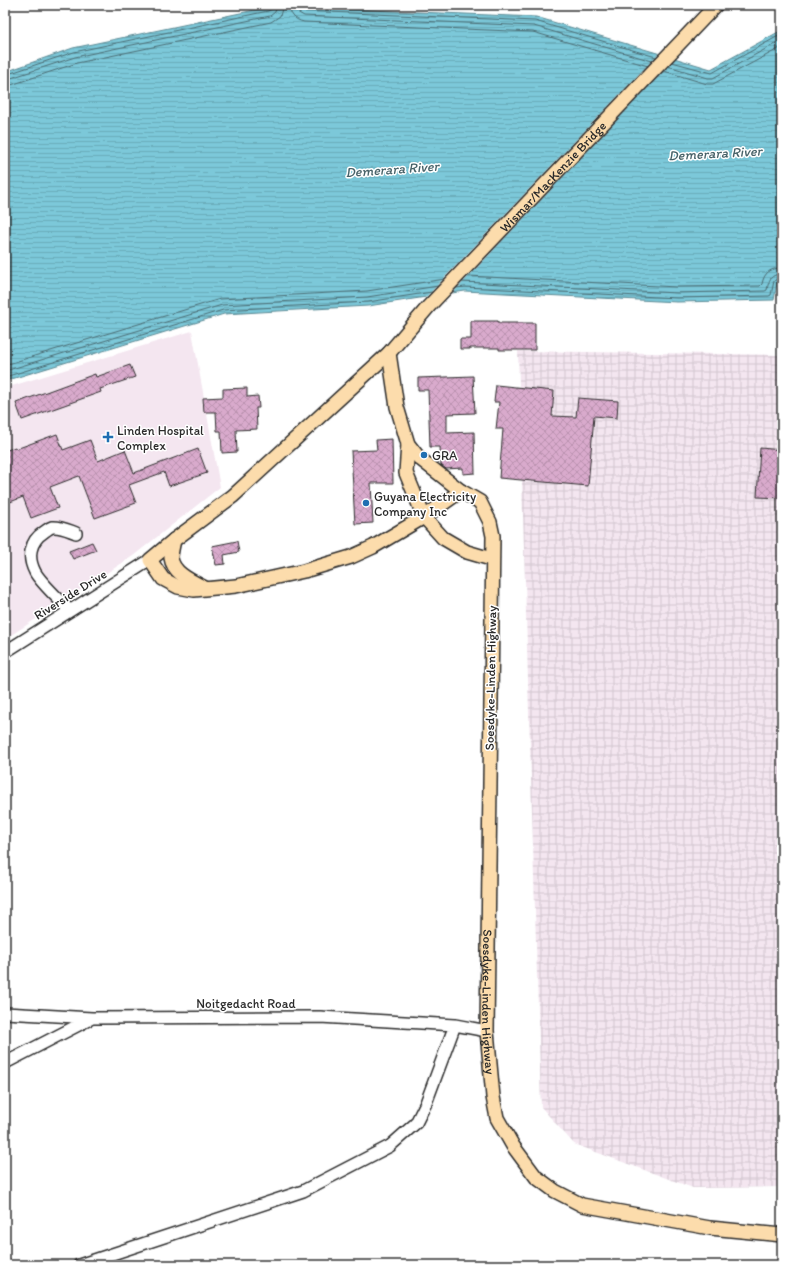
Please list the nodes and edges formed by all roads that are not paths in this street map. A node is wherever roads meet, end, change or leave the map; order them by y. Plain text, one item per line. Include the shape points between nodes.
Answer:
1 (716, 5) edge
2 (389, 353) junction
3 (408, 444) junction
4 (461, 491) junction
5 (424, 517) junction
6 (76, 532) dead end
7 (174, 540) junction
8 (492, 559) junction
9 (150, 560) junction
10 (206, 589) junction
11 (70, 611) junction
12 (5, 652) edge
13 (5, 1013) edge
14 (92, 1018) junction
15 (455, 1026) junction
16 (487, 1031) junction
17 (5, 1062) edge
18 (782, 1236) edge
19 (78, 1265) edge

1 - 2 main road, Wismar/MacKenzie Bridge via 429,306
2 - 3 main road, Soesdyke-Linden Highway via 397,407
2 - 7 main road via 233,496
3 - 4 main road, Soesdyke-Linden Highway via 419,458
3 - 5 main road, Soesdyke-Linden Highway via 406,473
4 - 5 main road
4 - 8 main road, Soesdyke-Linden Highway via 480,502 490,522 493,536
5 - 8 main road, Soesdyke-Linden Highway via 443,538 467,552
5 - 10 main road via 351,557 304,571 236,586
6 - 11 street via 50,527 35,540 30,555 35,574
7 - 9 main road
7 - 10 main road via 171,559 175,567
8 - 16 main road, Soesdyke-Linden Highway
9 - 10 main road via 164,579 178,587
9 - 11 street, Riverside Drive
11 - 12 street, Riverside Drive
13 - 14 street, Noitgedacht Road
14 - 15 street, Noitgedacht Road via 320,1017
14 - 17 street
15 - 16 street, Noitgedacht Road
15 - 19 street via 416,1123 390,1146 303,1191
16 - 18 main road, Soesdyke-Linden Highway via 497,1118 513,1146 536,1177 555,1191 582,1205 710,1228

